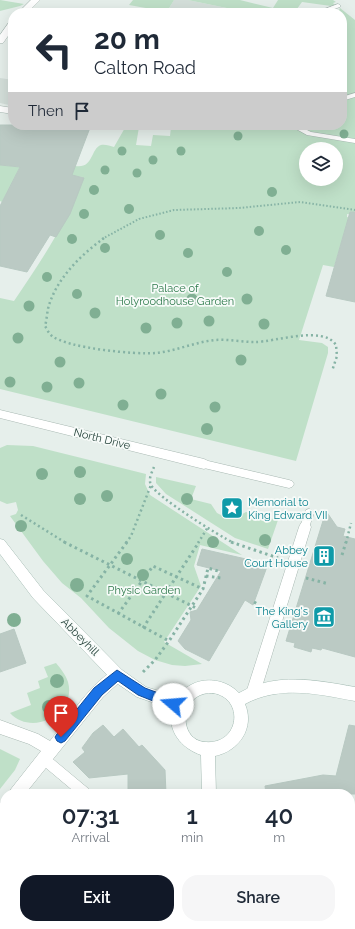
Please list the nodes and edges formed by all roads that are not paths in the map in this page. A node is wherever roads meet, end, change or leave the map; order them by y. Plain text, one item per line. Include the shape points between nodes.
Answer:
1 (36, 0) edge
2 (338, 6) dead end
3 (27, 8) edge
4 (332, 8) edge
5 (8, 30) edge
6 (0, 41) edge
7 (301, 130) edge
8 (355, 142) edge
9 (0, 414) edge
10 (204, 464) joint
11 (289, 484) dead end
12 (309, 513) dead end
13 (305, 527) joint
14 (0, 544) edge
15 (117, 675) junction
16 (254, 690) junction
17 (355, 694) edge
18 (237, 701) junction
19 (180, 705) junction
20 (0, 727) edge
21 (208, 749) junction
22 (48, 754) junction
23 (20, 789) edge
24 (81, 789) edge
25 (209, 789) edge

1 - 3 street
2 - 4 lane
5 - 6 street
7 - 8 lane via 309,134
9 - 10 street, North Drive
10 - 11 lane
12 - 13 lane
13 - 16 street
14 - 15 street, Abbeyhill via 38,594
15 - 19 street, Abbeyhill via 153,697
15 - 22 street via 98,692
16 - 17 street via 295,685
16 - 18 street
18 - 19 street via 223,690 204,688 192,692
18 - 21 street via 243,719 237,736 222,747
19 - 21 street via 178,723 183,734 192,743
20 - 22 street via 33,738
21 - 25 street
22 - 23 street
22 - 24 lane

